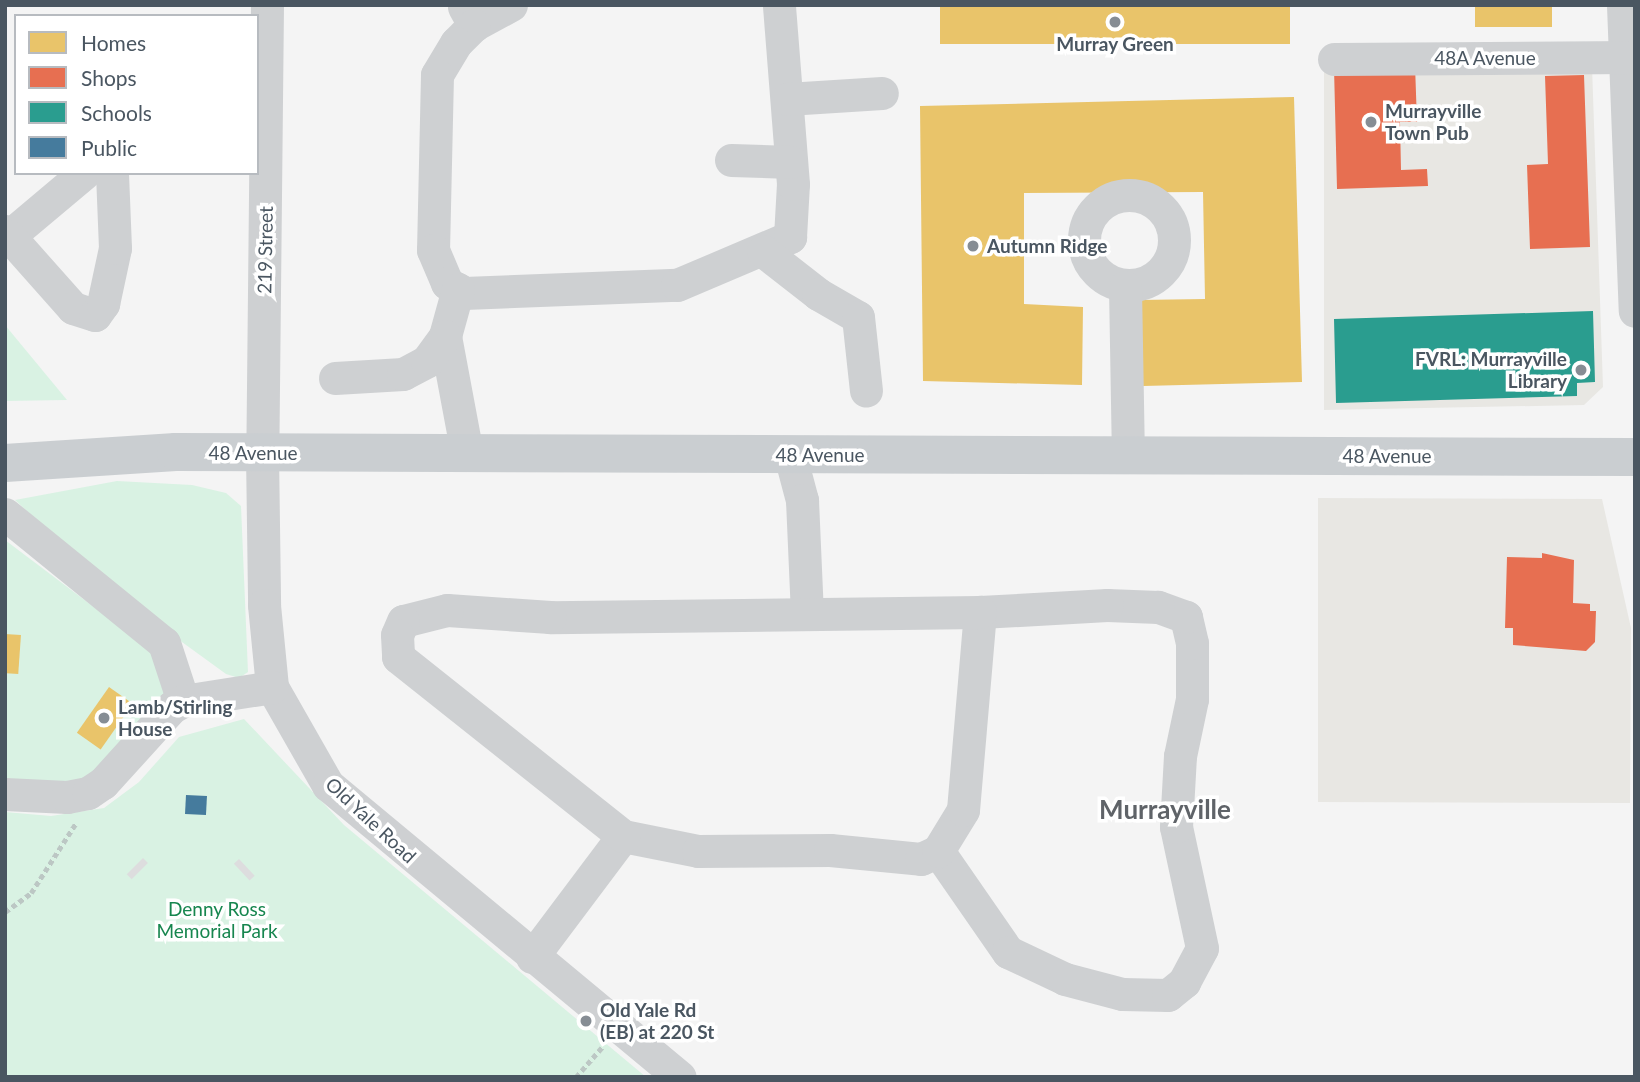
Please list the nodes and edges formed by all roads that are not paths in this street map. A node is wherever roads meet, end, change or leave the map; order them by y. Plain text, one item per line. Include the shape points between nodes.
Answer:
1 (511, 5) edge
2 (779, 5) edge
3 (1623, 5) edge
4 (468, 15) edge
5 (264, 25) edge
6 (1630, 57) edge
7 (1334, 59) dead end
8 (883, 93) dead end
9 (787, 99) junction
10 (731, 160) dead end
11 (792, 162) junction
12 (81, 175) edge
13 (112, 175) edge
14 (7, 234) edge
15 (763, 251) junction
16 (1125, 287) dead end
17 (458, 289) junction
18 (1635, 310) edge
19 (446, 337) junction
20 (335, 378) dead end
21 (866, 391) dead end
22 (262, 453) junction
23 (467, 454) junction
24 (790, 455) junction
25 (1128, 456) junction
26 (1635, 457) edge
27 (5, 463) edge
28 (5, 514) edge
29 (980, 612) junction
30 (797, 613) junction
31 (272, 687) junction
32 (183, 701) junction
33 (5, 794) edge
34 (623, 836) junction
35 (939, 851) junction
36 (532, 957) junction
37 (680, 1077) edge

1 - 4 street
2 - 9 street
3 - 6 street
4 - 17 street via 437,75 433,250 447,283
5 - 22 street, 219 Street
6 - 7 street, 48A Avenue
6 - 18 street
8 - 9 street
9 - 11 street
10 - 11 street
11 - 15 street via 790,237
12 - 14 street
13 - 14 street via 115,248 103,304 95,315 73,308
15 - 17 street via 677,285 464,293
15 - 21 street via 818,294 858,317
16 - 25 street
17 - 19 street
19 - 20 street via 427,361 403,374
19 - 23 street
22 - 23 main road, 48 Avenue
22 - 27 main road, 48 Avenue via 176,452
22 - 31 street, Old Yale Road via 264,605
23 - 24 main road, 48 Avenue
24 - 25 main road, 48 Avenue
24 - 30 street via 783,498
25 - 26 main road, 48 Avenue
28 - 32 street via 164,643
29 - 30 street
29 - 35 street via 962,810
29 - 35 street via 1158,607 1186,617 1192,643 1192,699 1180,756 1175,827 1202,948 1184,982 1168,995 1122,994 1065,979 1007,952
30 - 34 street via 550,617 447,610 403,621 397,635 398,657
31 - 32 street
31 - 36 street, Old Yale Road via 328,785
32 - 33 street via 88,793 66,797
34 - 35 street via 698,851 830,850 921,859
34 - 36 street
36 - 37 street, Old Yale Road

